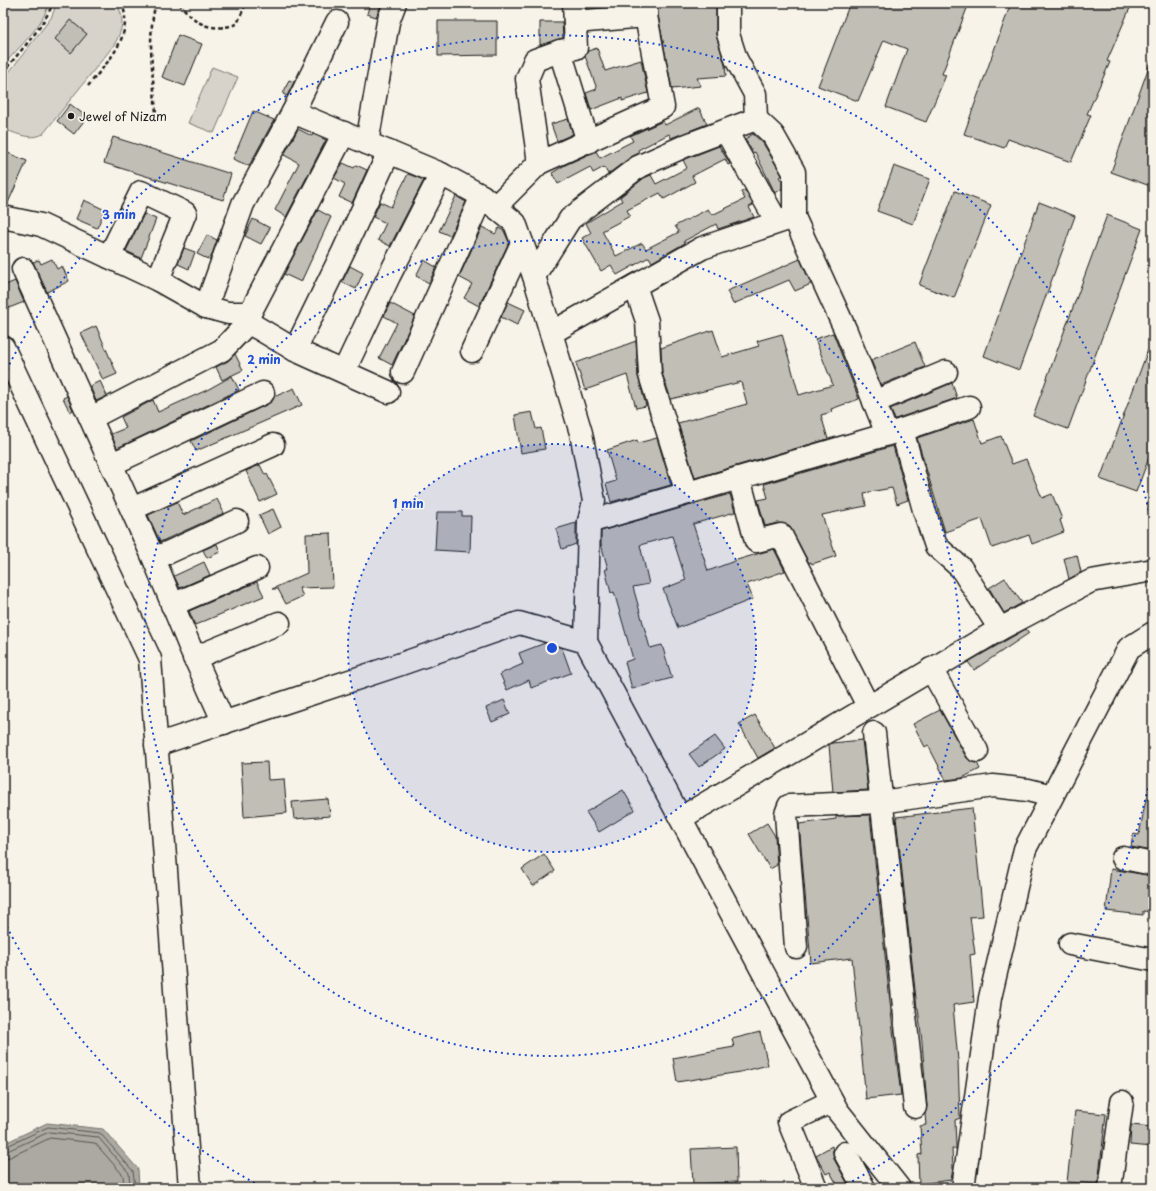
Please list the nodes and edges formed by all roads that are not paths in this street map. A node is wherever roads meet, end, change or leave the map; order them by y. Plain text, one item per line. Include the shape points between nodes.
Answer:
1 (395, 3) edge
2 (728, 3) edge
3 (646, 10) edge
4 (575, 12) edge
5 (337, 22) dead end
6 (560, 51) junction
7 (293, 112) junction
8 (756, 120) junction
9 (726, 131) junction
10 (344, 133) junction
11 (588, 142) junction
12 (367, 143) junction
13 (389, 152) junction
14 (539, 163) junction
15 (441, 174) junction
16 (488, 202) junction
17 (3, 217) edge
18 (786, 220) junction
19 (522, 243) junction
20 (109, 257) junction
21 (23, 269) dead end
22 (534, 276) junction
23 (158, 280) junction
24 (635, 286) junction
25 (206, 308) junction
26 (246, 321) junction
27 (551, 333) junction
28 (3, 347) edge
29 (295, 350) junction
30 (472, 351) dead end
31 (344, 371) junction
32 (403, 372) dead end
33 (946, 372) dead end
34 (388, 392) dead end
35 (263, 393) dead end
36 (874, 402) junction
37 (969, 407) dead end
38 (92, 418) junction
39 (895, 432) junction
40 (273, 446) dead end
41 (112, 464) junction
42 (739, 478) junction
43 (687, 493) junction
44 (132, 509) junction
45 (237, 521) dead end
46 (589, 522) junction
47 (154, 559) junction
48 (257, 568) dead end
49 (1153, 570) edge
50 (172, 605) junction
51 (279, 623) dead end
52 (1000, 629) junction
53 (1153, 633) edge
54 (586, 642) junction
55 (194, 658) junction
56 (930, 669) junction
57 (868, 706) junction
58 (224, 723) junction
59 (874, 733) dead end
60 (156, 745) junction
61 (977, 751) dead end
62 (1052, 796) junction
63 (882, 802) junction
64 (681, 818) junction
65 (1123, 858) dead end
66 (1153, 864) edge
67 (1070, 944) dead end
68 (796, 946) dead end
69 (1153, 960) edge
70 (832, 1101) junction
71 (1122, 1102) dead end
72 (914, 1107) dead end
73 (845, 1153) dead end
74 (190, 1188) edge
75 (816, 1188) edge
76 (864, 1188) edge
77 (900, 1188) edge
78 (963, 1188) edge
79 (1110, 1188) edge

1 - 12 street via 388,22
2 - 8 street via 728,34 736,59 755,94
3 - 4 street
3 - 11 street via 663,106
4 - 6 street via 576,48
5 - 7 street
6 - 11 street
6 - 14 street via 535,60 527,79
7 - 10 street
7 - 25 street via 243,204
8 - 9 street
8 - 18 street via 773,135 794,172
9 - 18 street
9 - 22 street via 638,167 570,219
10 - 12 street
10 - 26 street
11 - 14 street
12 - 13 street
13 - 15 street
13 - 29 street via 344,252
14 - 16 street
15 - 16 street
15 - 31 street
16 - 19 street via 515,223
16 - 32 street
17 - 20 street via 41,225
18 - 24 street via 702,248
18 - 36 street via 846,331
19 - 22 street
19 - 30 street
20 - 23 street
20 - 23 street via 141,192 185,213
21 - 38 street
22 - 27 street
23 - 25 street
24 - 27 street
24 - 43 street via 647,321 650,376
25 - 26 street via 228,313
26 - 29 street
26 - 38 street via 222,350
27 - 46 street via 581,432 594,501
28 - 60 street via 150,659
29 - 31 street
31 - 34 street
33 - 36 street
35 - 41 street
36 - 39 street
37 - 39 street
38 - 41 street
39 - 42 street
39 - 52 street via 936,546 961,568
40 - 44 street
41 - 44 street
42 - 43 street
42 - 57 street via 756,541 782,535
43 - 46 street
44 - 47 street
45 - 47 street
46 - 54 street
47 - 50 street
48 - 50 street
49 - 52 street via 1092,581
50 - 55 street
51 - 55 street
52 - 56 street
53 - 62 street via 1129,648
54 - 58 street via 519,623
54 - 64 street
55 - 58 street
56 - 57 street
56 - 61 street
57 - 64 street
58 - 60 street
59 - 63 street
60 - 74 street
62 - 63 street via 993,786
62 - 78 street via 1025,849 990,998
63 - 68 street via 789,806 786,814
63 - 72 street
64 - 70 street
65 - 66 street
67 - 69 street
70 - 75 street via 789,1122
70 - 77 street
71 - 79 street
73 - 76 street

